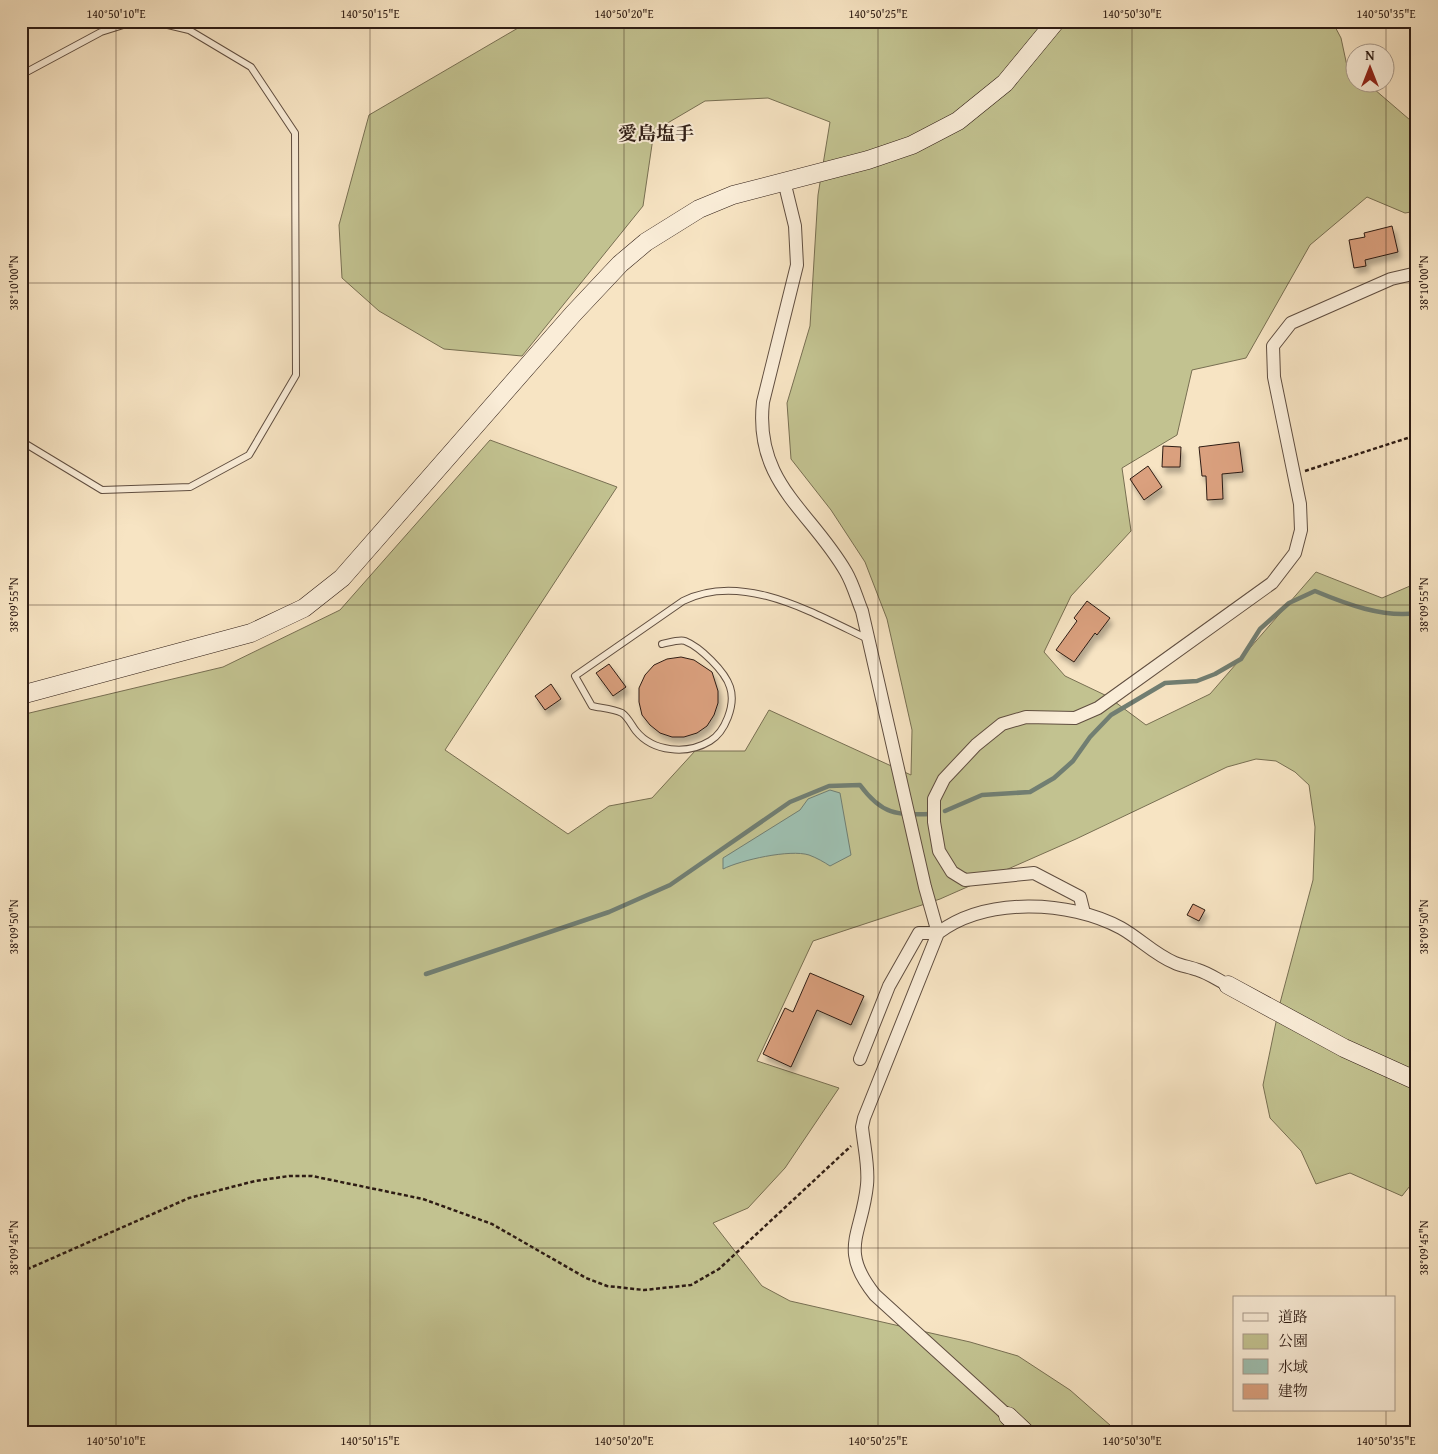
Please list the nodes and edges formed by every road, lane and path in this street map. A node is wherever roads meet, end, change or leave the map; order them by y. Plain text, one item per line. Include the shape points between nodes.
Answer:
1 (136, 21) edge
2 (151, 21) edge
3 (1056, 21) edge
4 (21, 76) edge
5 (784, 181) junction
6 (1417, 273) edge
7 (1417, 435) edge
8 (21, 441) edge
9 (1294, 474) junction
10 (870, 640) junction
11 (662, 644) dead end
12 (21, 695) edge
13 (1084, 913) junction
14 (938, 933) junction
15 (1228, 985) joint
16 (860, 1059) dead end
17 (1417, 1081) edge
18 (863, 1134) junction
19 (21, 1272) edge
20 (1008, 1416) joint
21 (1026, 1433) edge

1 - 4 lane via 101,32
2 - 8 lane via 189,30 251,67 295,133 296,376 249,455 190,487 102,490
3 - 5 street via 1005,83 958,121 912,145 868,160
5 - 10 street via 796,226 797,265 763,402 761,418 765,448 770,465 786,492 847,573
5 - 12 street via 733,195 699,209 646,242 620,264 572,314 342,578 304,608 252,633
6 - 9 street via 1391,279 1291,323 1273,346 1274,377
7 - 9 path
9 - 13 street via 1302,530 1296,553 1272,583 1098,708 1074,718 1026,717 1002,724 976,745 944,779 934,799 939,851 952,872 965,880 1034,872 1080,897
10 - 11 lane via 810,611 757,594 733,588 697,593 575,676 592,706 622,713 647,742 677,750 710,741 722,730 729,715 730,687 702,651 683,641
10 - 14 street
13 - 14 street via 1030,905 965,917
13 - 15 street via 1121,928 1176,964 1200,970
14 - 16 street via 919,932 889,986
14 - 18 street via 864,1118
15 - 17 street via 1344,1048
18 - 19 path via 748,1244 719,1269 691,1285 644,1290 607,1286 586,1278 492,1224 423,1199 312,1176 255,1181 188,1198
18 - 20 street via 867,1184 855,1240 856,1267 897,1316
20 - 21 street

